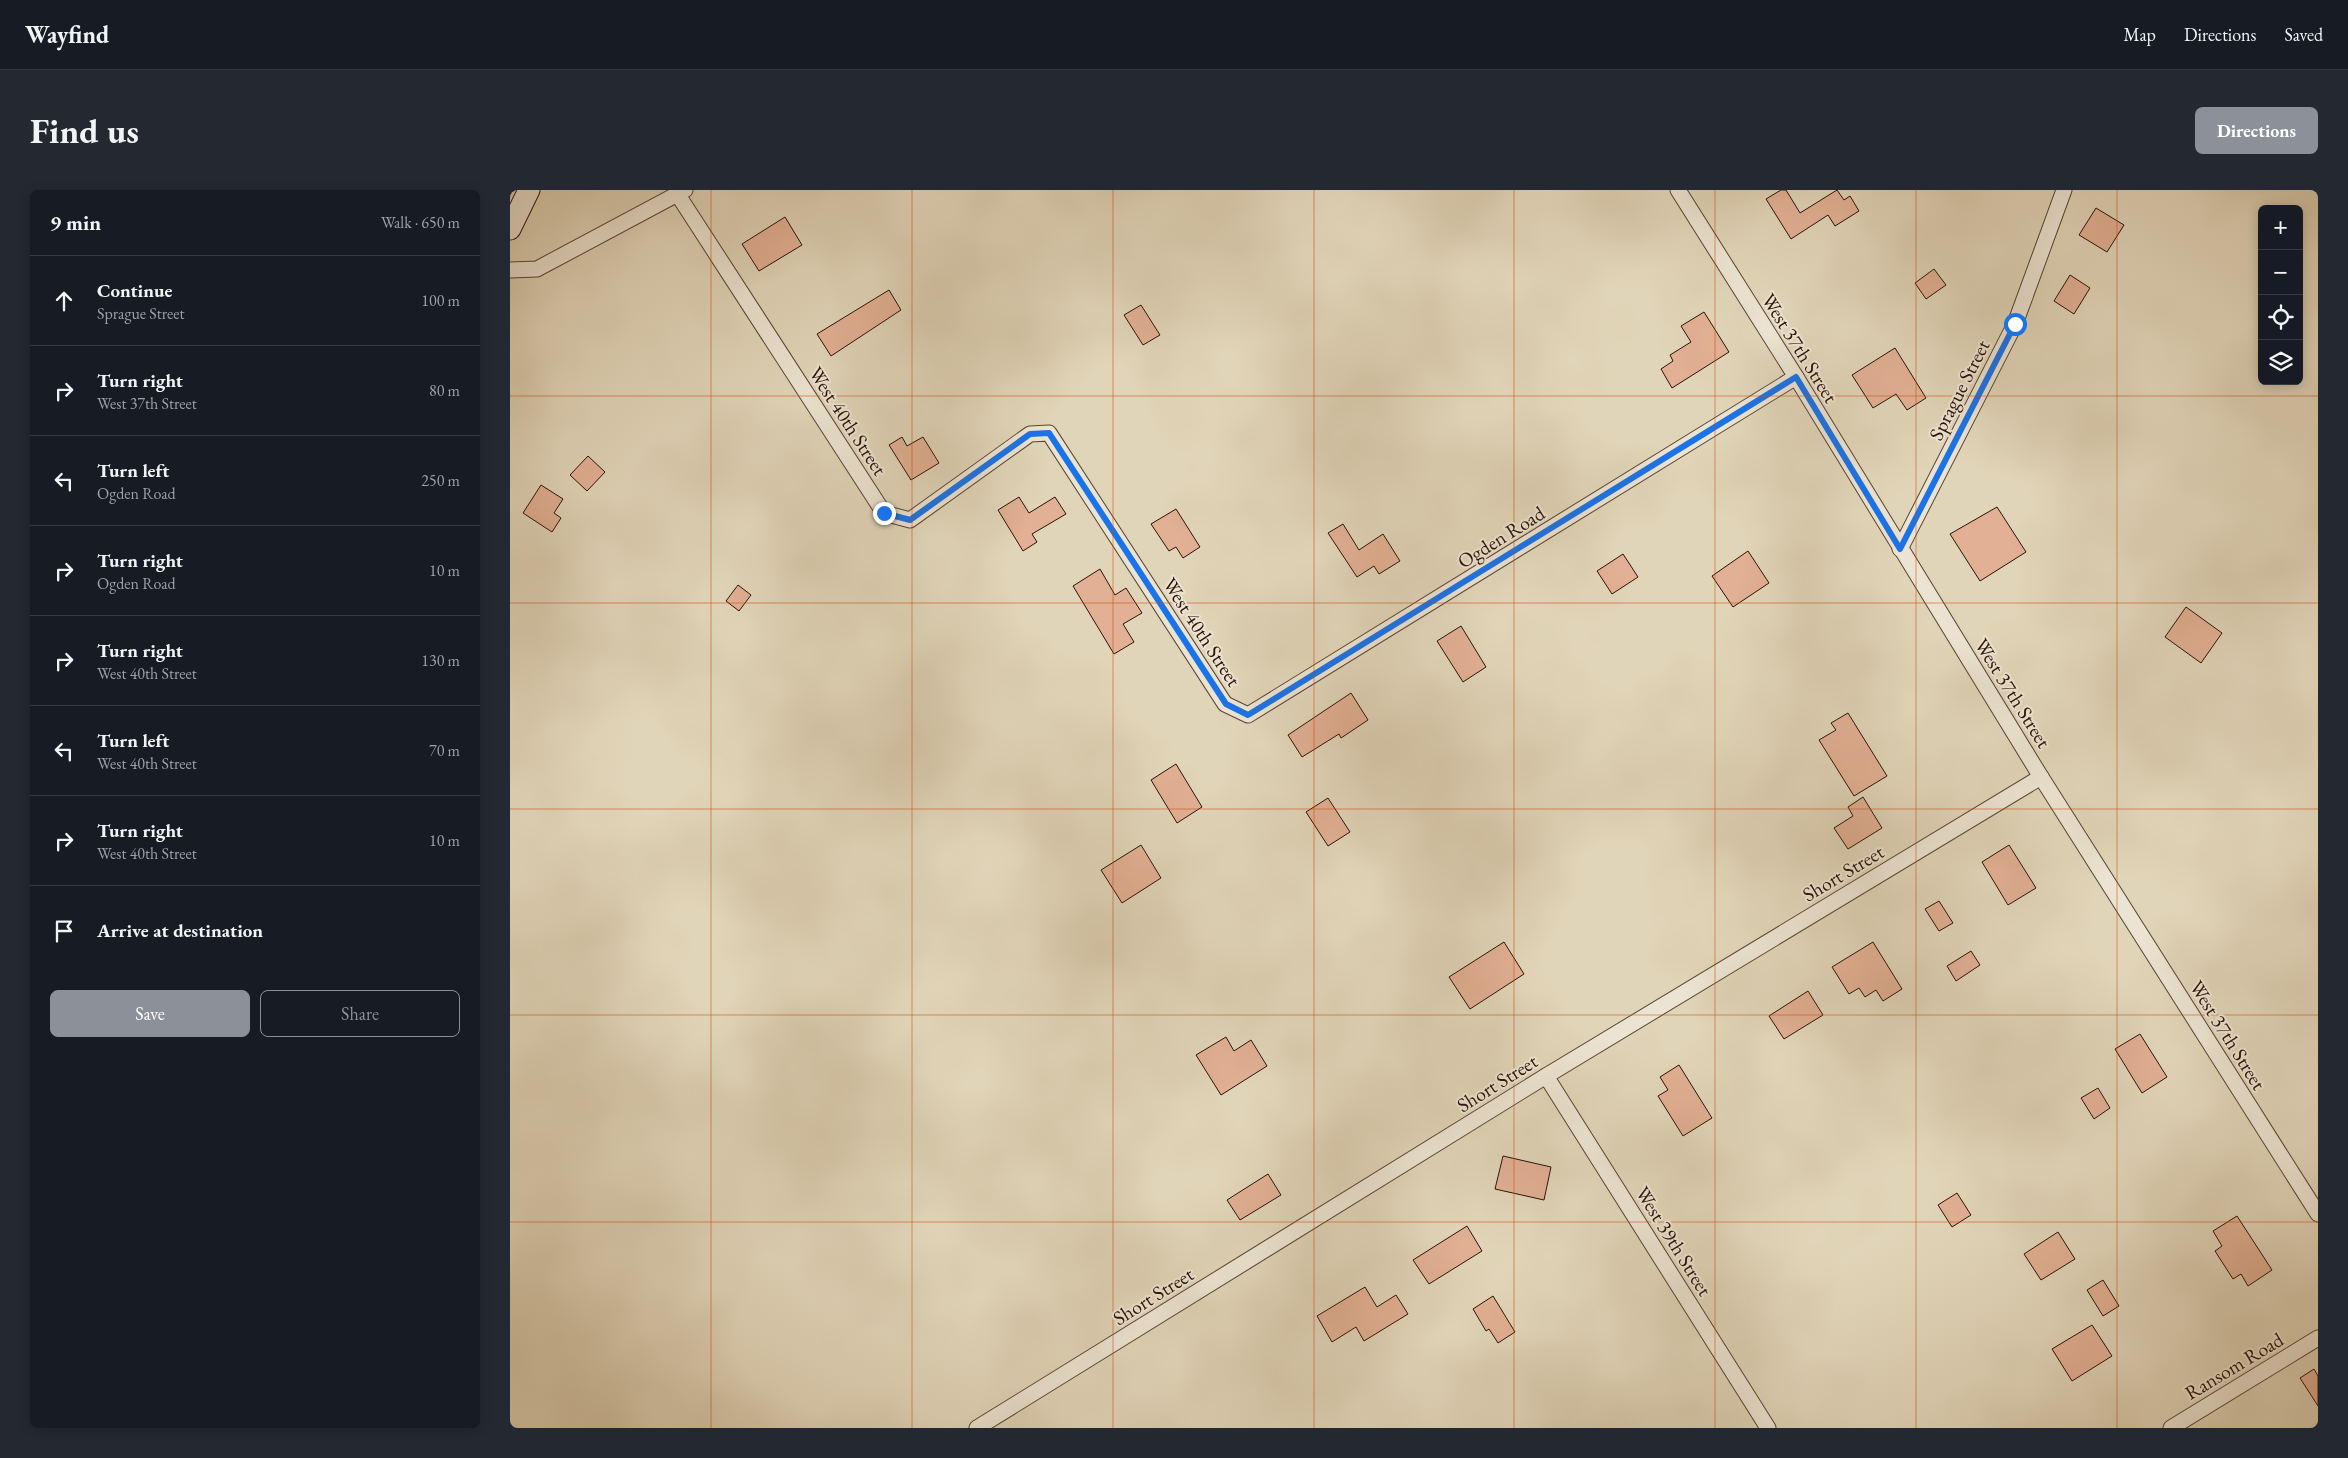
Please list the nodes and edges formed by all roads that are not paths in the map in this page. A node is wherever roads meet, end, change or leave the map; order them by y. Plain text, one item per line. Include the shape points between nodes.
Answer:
1 (529, 190) edge
2 (1678, 190) edge
3 (2064, 190) edge
4 (682, 192) edge
5 (510, 228) edge
6 (510, 270) edge
7 (1796, 377) junction
8 (1900, 549) junction
9 (1226, 704) joint
10 (2041, 777) junction
11 (1546, 1076) junction
12 (2318, 1214) edge
13 (2318, 1338) edge
14 (977, 1428) edge
15 (1768, 1428) edge
16 (2171, 1428) edge

1 - 5 main road
2 - 7 street, West 37th Street
3 - 8 street, Sprague Street via 2015,324
4 - 6 street via 537,269
4 - 9 street, West 40th Street via 884,513 910,520 1030,434 1049,433
7 - 8 street, West 37th Street
7 - 9 street, Ogden Road via 1248,715
8 - 10 street, West 37th Street
10 - 11 street, Short Street
10 - 12 street, West 37th Street
11 - 14 street, Short Street
11 - 15 street, West 39th Street
13 - 16 street, Ransom Road

